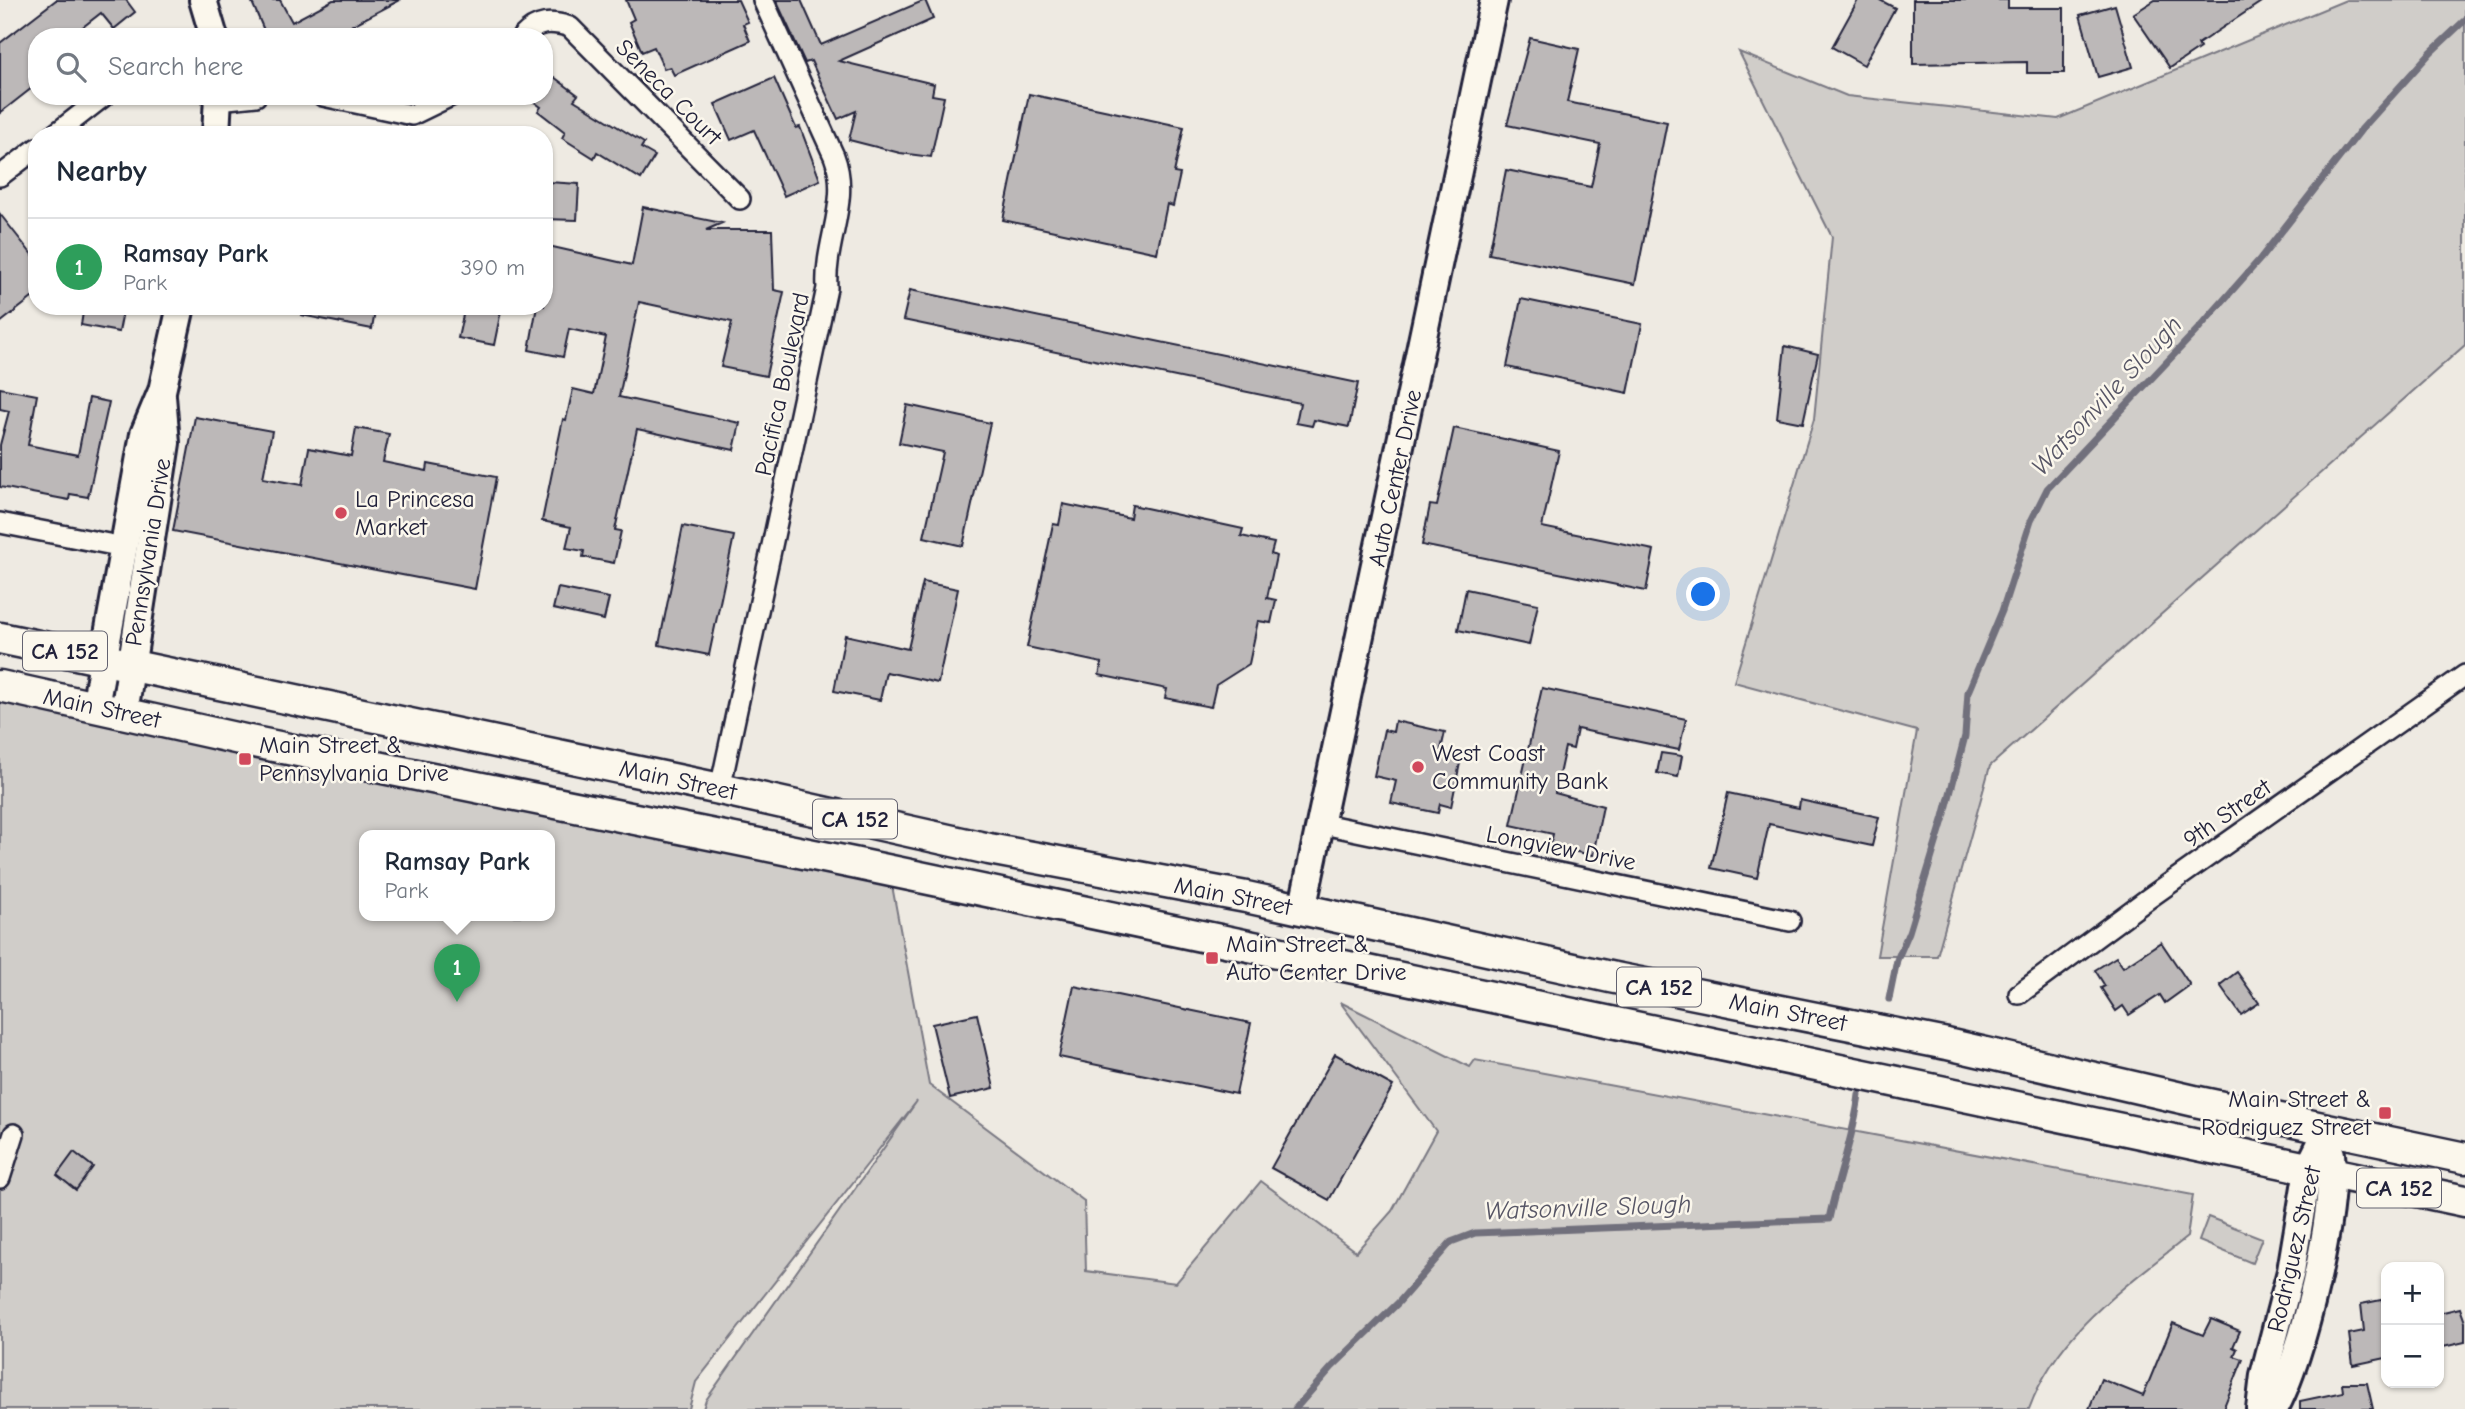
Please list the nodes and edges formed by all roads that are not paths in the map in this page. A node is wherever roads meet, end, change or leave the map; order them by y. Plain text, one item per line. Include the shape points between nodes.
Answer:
1 (203, 0) edge
2 (763, 0) edge
3 (1494, 0) edge
4 (211, 28) edge
5 (534, 28) edge
6 (92, 105) edge
7 (218, 105) edge
8 (365, 105) edge
9 (433, 105) edge
10 (66, 126) edge
11 (216, 126) edge
12 (28, 155) edge
13 (0, 176) edge
14 (740, 199) dead end
15 (179, 315) edge
16 (162, 391) junction
17 (0, 523) edge
18 (124, 547) junction
19 (0, 638) edge
20 (117, 662) junction
21 (2465, 675) edge
22 (0, 686) edge
23 (110, 710) junction
24 (720, 789) junction
25 (1323, 824) junction
26 (1302, 910) junction
27 (1790, 921) dead end
28 (1291, 956) junction
29 (2019, 994) dead end
30 (2328, 1129) junction
31 (14, 1134) dead end
32 (2465, 1158) edge
33 (2321, 1171) junction
34 (0, 1178) edge
35 (2465, 1201) edge
36 (2260, 1409) edge
37 (2274, 1409) edge

1 - 4 street
2 - 24 street, Pacifica Boulevard via 834,156 842,190 827,258 827,288
3 - 25 street, Auto Center Drive
5 - 14 street, Seneca Court via 549,22 570,27
6 - 10 street
7 - 11 street
8 - 9 street via 412,115
12 - 13 street
15 - 16 street, Pennsylvania Drive
16 - 18 street, Pennsylvania Drive via 144,434
16 - 20 street, Pennsylvania Drive via 166,443
17 - 18 street
18 - 20 street, Pennsylvania Drive
19 - 20 main road, Main Street / CA 152
20 - 23 street, Pennsylvania Drive
20 - 24 main road, Main Street / CA 152
21 - 29 street, 9th Street
22 - 23 main road, Main Street / CA 152
23 - 28 main road, Main Street / CA 152
24 - 26 main road, Main Street / CA 152 via 989,849
25 - 26 street, Auto Center Drive
25 - 27 street, Longview Drive
26 - 28 main road, Auto Center Drive
26 - 30 main road, Main Street / CA 152 via 1947,1044
28 - 33 main road, Main Street / CA 152
30 - 32 main road, Main Street / CA 152
30 - 33 street, Rodriguez Street
31 - 34 street
33 - 35 main road, Main Street / CA 152
33 - 36 street, Rodriguez Street via 2264,1375
33 - 37 street, Rodriguez Street via 2302,1337 2288,1385

